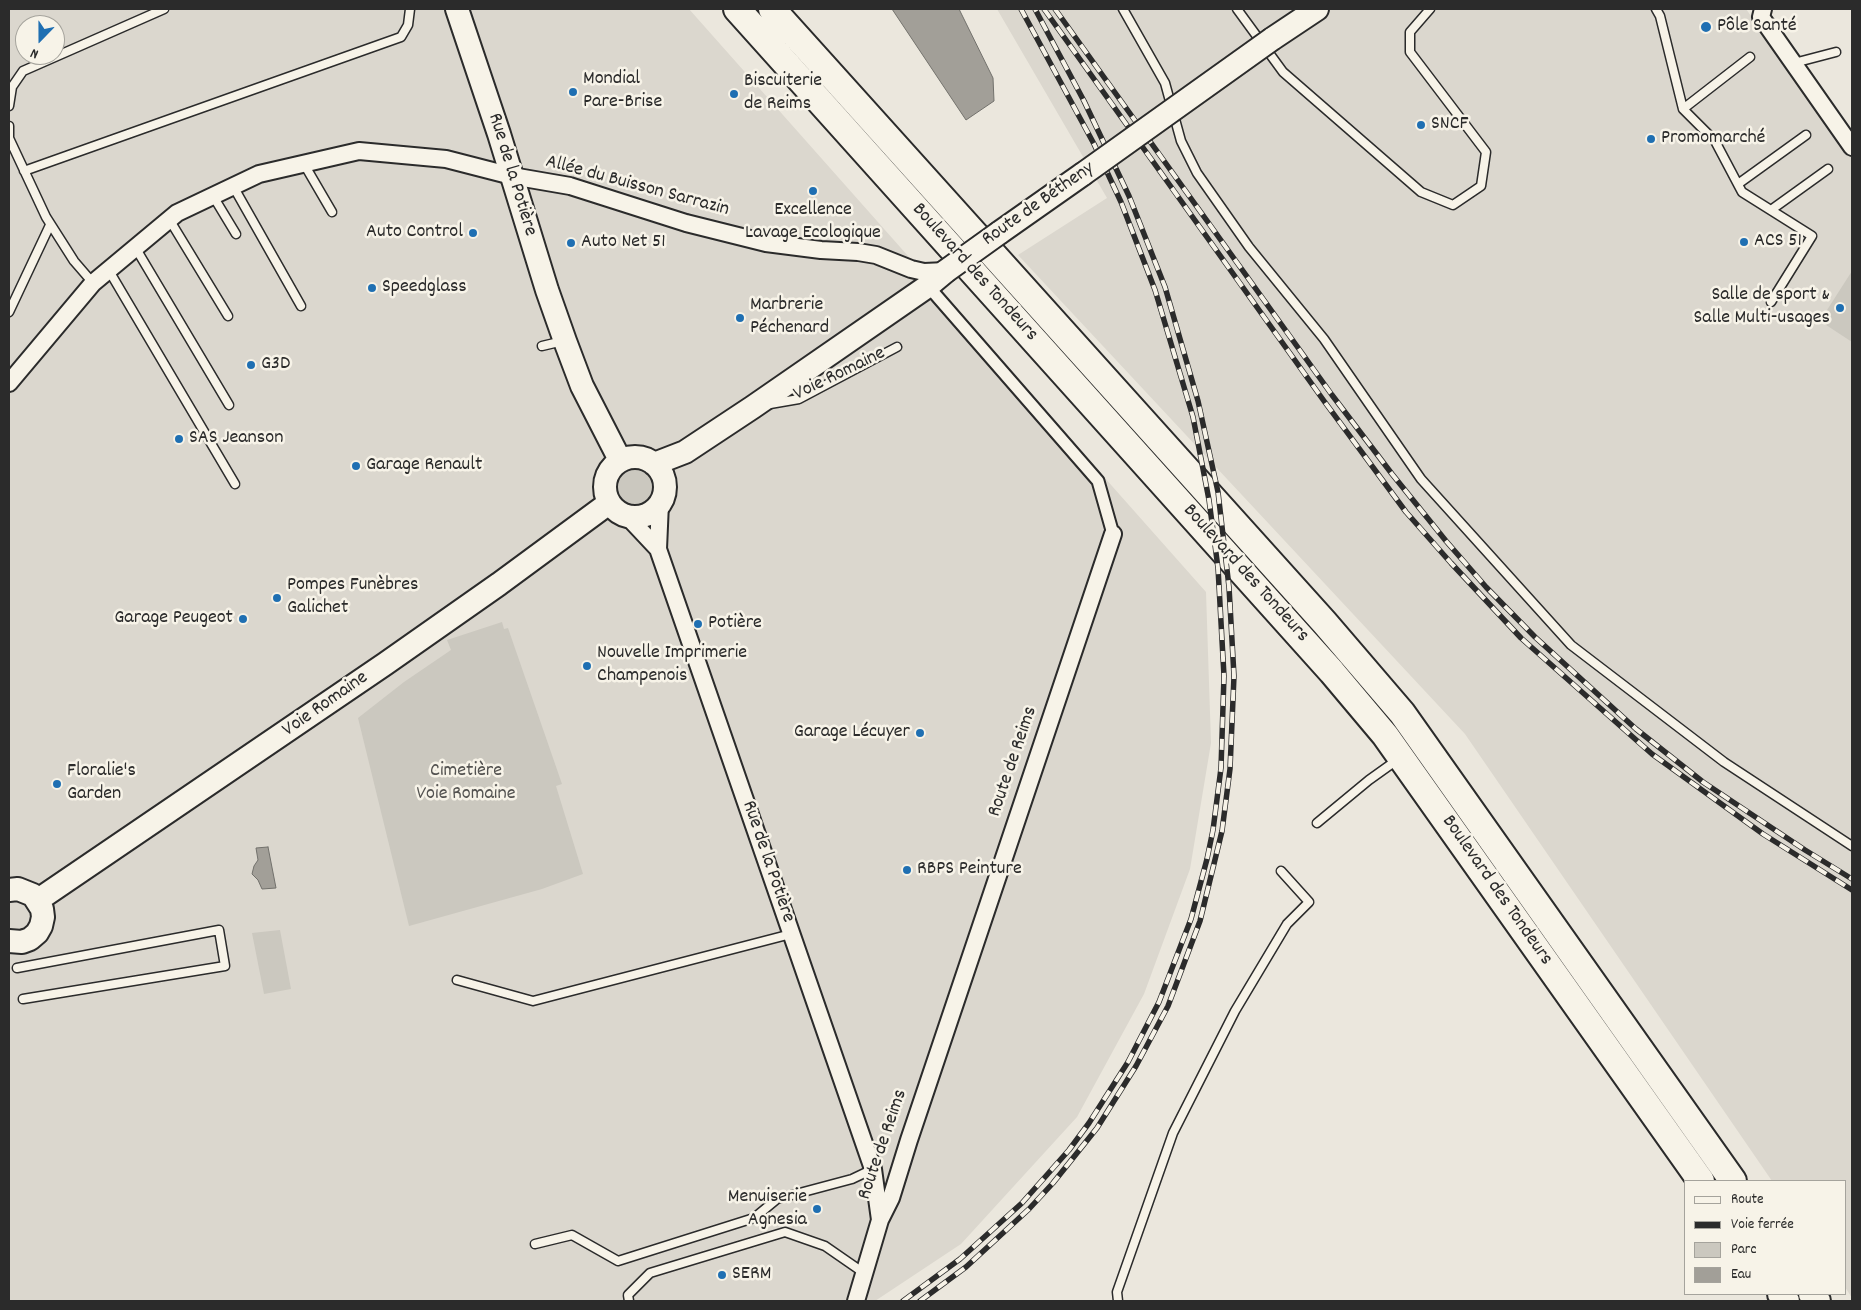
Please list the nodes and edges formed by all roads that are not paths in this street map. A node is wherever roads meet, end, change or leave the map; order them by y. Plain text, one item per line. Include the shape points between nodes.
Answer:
1 (164, 9) edge
2 (410, 9) edge
3 (457, 9) edge
4 (729, 9) edge
5 (737, 9) edge
6 (772, 9) edge
7 (792, 9) edge
8 (1123, 9) edge
9 (1238, 9) edge
10 (1317, 9) edge
11 (1430, 9) edge
12 (1656, 9) edge
13 (1760, 11) edge
14 (1836, 52) dead end
15 (1750, 57) dead end
16 (787, 64) junction
17 (1794, 64) junction
18 (9, 74) edge
19 (18, 79) junction
20 (9, 106) edge
21 (1683, 109) junction
22 (9, 126) edge
23 (880, 128) junction
24 (1806, 134) dead end
25 (1852, 147) edge
26 (304, 164) junction
27 (1828, 169) dead end
28 (24, 171) junction
29 (512, 176) junction
30 (1738, 184) junction
31 (233, 186) junction
32 (213, 196) junction
33 (1770, 210) junction
34 (332, 212) dead end
35 (169, 219) junction
36 (50, 225) junction
37 (236, 234) dead end
38 (135, 247) junction
39 (108, 270) junction
40 (946, 271) junction
41 (93, 283) junction
42 (928, 286) junction
43 (1771, 302) dead end
44 (301, 306) dead end
45 (9, 312) edge
46 (228, 316) dead end
47 (565, 341) junction
48 (542, 346) dead end
49 (897, 347) dead end
50 (9, 382) edge
51 (229, 405) dead end
52 (753, 407) junction
53 (620, 460) junction
54 (660, 483) junction
55 (235, 484) dead end
56 (609, 503) junction
57 (627, 516) junction
58 (1113, 534) joint
59 (658, 549) junction
60 (1401, 757) junction
61 (1317, 823) dead end
62 (1852, 846) edge
63 (1281, 871) dead end
64 (9, 890) edge
65 (38, 900) junction
66 (792, 934) junction
67 (9, 941) edge
68 (17, 968) dead end
69 (457, 980) dead end
70 (22, 999) dead end
71 (873, 1169) junction
72 (899, 1174) junction
73 (1700, 1180) edge
74 (1731, 1180) edge
75 (880, 1220) junction
76 (535, 1244) dead end
77 (864, 1273) junction
78 (629, 1301) edge
79 (856, 1301) edge
80 (1118, 1301) edge

1 - 19 lane via 23,72
2 - 28 lane via 402,37
3 - 29 main road, Rue de la Potière
4 - 16 highway
5 - 16 highway, Boulevard des Tondeurs
6 - 23 highway, Boulevard des Tondeurs
7 - 23 highway via 837,63
8 - 62 lane via 1165,83 1181,141 1197,173 1249,247 1324,339 1421,479 1571,645 1724,762
9 - 11 lane via 1283,72 1421,192 1453,205 1481,186 1486,152 1410,52 1410,32
10 - 40 main road, Route de Bétheny, bridge
12 - 21 lane
13 - 17 street
14 - 17 lane
15 - 21 lane
16 - 60 highway, Boulevard des Tondeurs via 1332,672
17 - 25 street
18 - 19 lane
19 - 20 lane via 12,87
21 - 30 lane via 1715,141
22 - 28 lane via 9,138
23 - 74 highway, Boulevard des Tondeurs via 1318,615 1402,713
24 - 30 lane
26 - 29 street, Allée du Buisson Sarrazin via 359,151 446,158
26 - 31 street, Allée du Buisson Sarrazin via 259,174
26 - 34 lane
27 - 33 lane
28 - 36 lane
29 - 40 street, Allée du Buisson Sarrazin via 570,186 686,223 766,243 858,252 924,272
29 - 47 main road, Rue de la Potière
30 - 33 lane via 1742,192
31 - 32 street, Allée du Buisson Sarrazin
31 - 44 lane
32 - 35 street, Allée du Buisson Sarrazin
32 - 37 lane
33 - 43 lane via 1812,236
35 - 38 street, Allée du Buisson Sarrazin
35 - 46 lane
36 - 41 lane
36 - 45 lane
38 - 39 street, Allée du Buisson Sarrazin
38 - 51 lane
39 - 41 street, Allée du Buisson Sarrazin
39 - 55 lane
40 - 42 main road, Route de Bétheny
41 - 50 street, Allée du Buisson Sarrazin
42 - 52 main road, Route de Bétheny
42 - 58 street, Route de Reims via 1098,481
47 - 48 lane
47 - 53 main road, Rue de la Potière via 582,386
49 - 52 lane, Voie Romaine via 799,398
52 - 54 main road, Route de Bétheny via 685,452
53 - 54 main road via 628,457 646,459
53 - 56 main road via 612,466 604,484
54 - 57 main road via 649,514
54 - 59 street
56 - 57 main road
56 - 65 main road, Voie Romaine via 362,681
57 - 59 street, Rue de la Potière
58 - 72 street, Route de Reims
59 - 66 street, Rue de la Potière
60 - 61 lane
60 - 73 highway, Boulevard des Tondeurs
63 - 80 lane via 1309,902 1287,924 1235,1011 1173,1133 1117,1292
64 - 65 main road via 26,891
65 - 67 main road via 43,917 37,933 22,942
66 - 69 lane via 532,1001
66 - 71 street, Rue de la Potière
68 - 70 lane via 219,930 225,966
71 - 72 street
71 - 75 street, Rue de la Potière
71 - 76 lane via 852,1179 777,1198 754,1218 618,1261 572,1235
72 - 75 street, Route de Reims
75 - 77 street, Route de Reims
77 - 78 lane via 825,1246 784,1232 650,1273 628,1295
77 - 79 street, Route de Reims

